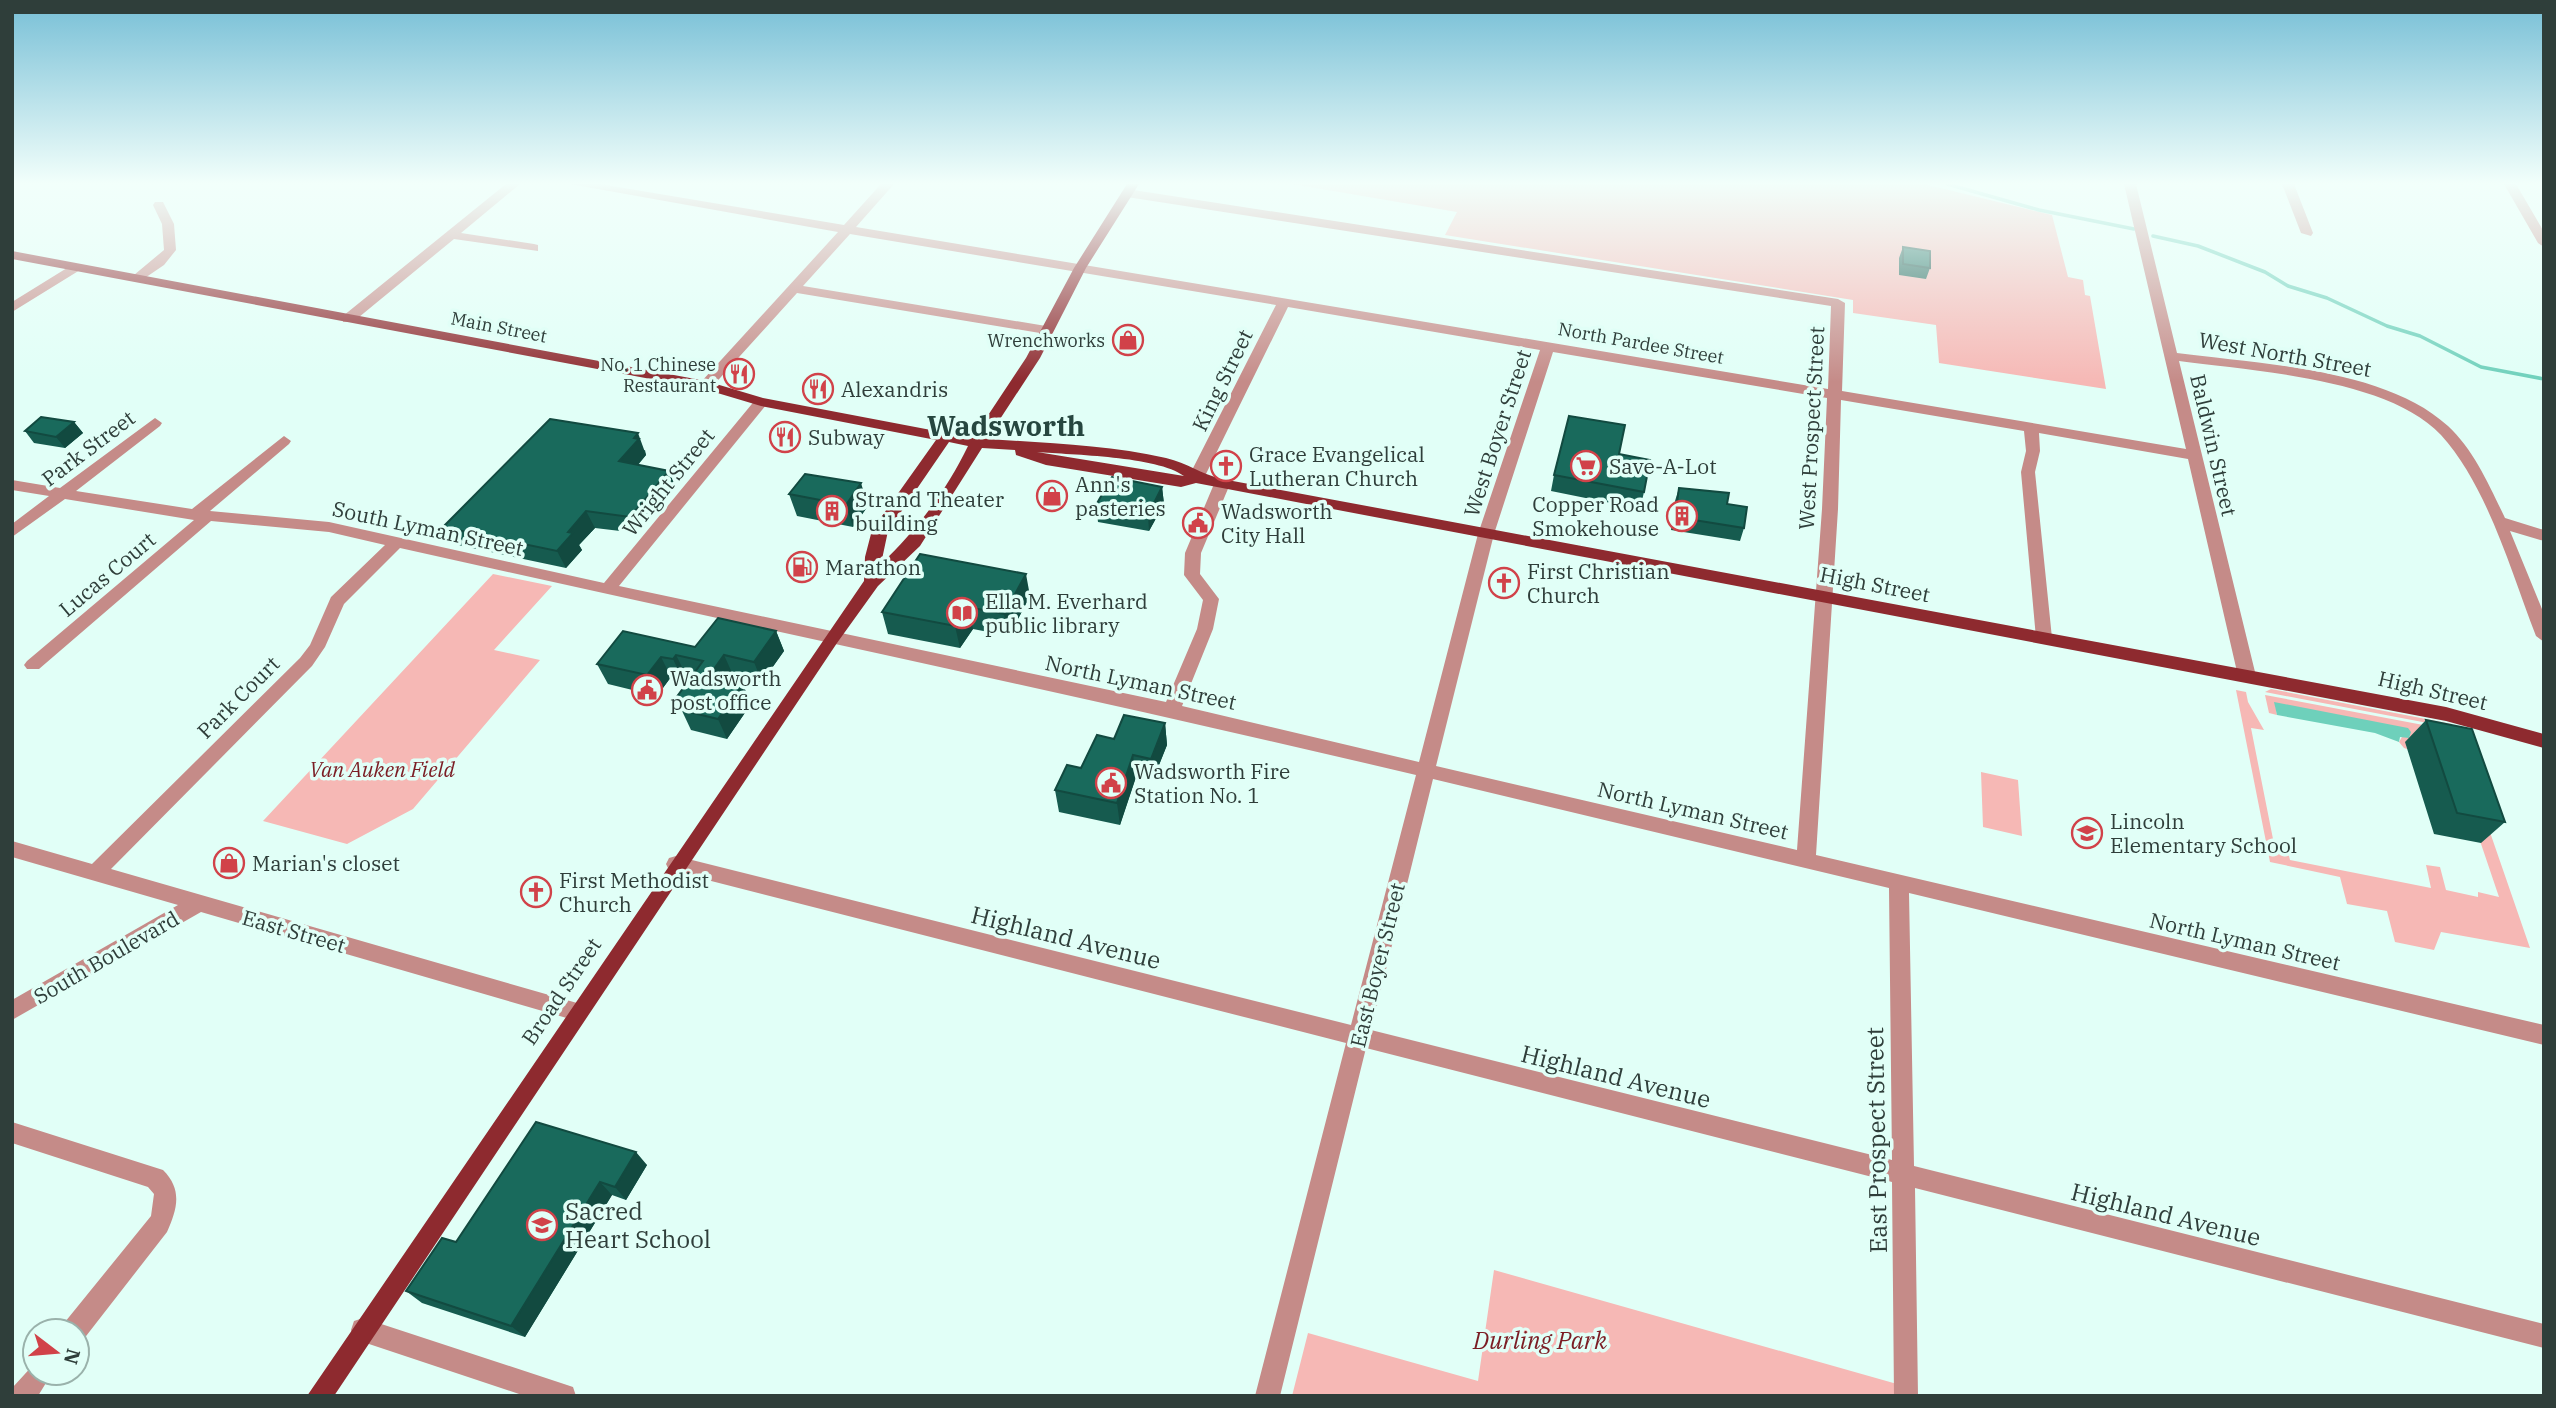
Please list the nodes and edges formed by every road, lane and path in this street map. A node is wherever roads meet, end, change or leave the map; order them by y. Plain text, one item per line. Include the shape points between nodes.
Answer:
1 (170, 250) edge
2 (433, 250) edge
3 (828, 250) edge
4 (967, 250) edge
5 (1092, 250) edge
6 (1507, 250) edge
7 (2146, 250) edge
8 (12, 255) edge
9 (75, 267) junction
10 (1080, 268) junction
11 (139, 278) junction
12 (793, 288) junction
13 (1285, 302) junction
14 (12, 309) edge
15 (348, 319) junction
16 (1046, 330) junction
17 (1548, 347) junction
18 (2172, 356) junction
19 (706, 385) junction
20 (1836, 395) junction
21 (761, 402) junction
22 (155, 423) dead end
23 (2031, 427) junction
24 (945, 437) junction
25 (284, 441) dead end
26 (977, 443) junction
27 (2195, 455) junction
28 (1196, 478) junction
29 (1222, 484) junction
30 (12, 485) edge
31 (63, 493) junction
32 (202, 515) junction
33 (2498, 521) junction
34 (12, 531) edge
35 (1486, 534) junction
36 (2544, 536) edge
37 (397, 542) junction
38 (876, 548) junction
39 (905, 552) junction
40 (872, 582) junction
41 (608, 589) junction
42 (1824, 597) junction
43 (2544, 636) edge
44 (2044, 638) junction
45 (831, 639) junction
46 (33, 665) dead end
47 (2246, 676) junction
48 (1171, 710) junction
49 (2544, 741) edge
50 (1427, 770) junction
51 (12, 849) edge
52 (1806, 860) junction
53 (676, 864) junction
54 (95, 873) junction
55 (1899, 883) junction
56 (199, 904) junction
57 (12, 1011) edge
58 (577, 1012) junction
59 (2544, 1035) edge
60 (1359, 1038) junction
61 (12, 1132) edge
62 (1903, 1175) junction
63 (85, 1317) edge
64 (363, 1330) junction
65 (2544, 1336) edge
66 (319, 1396) edge
67 (564, 1396) edge
68 (1267, 1396) edge
69 (1906, 1396) edge

1 - 11 street
2 - 15 street
3 - 12 street
4 - 10 street, North Pardee Street
5 - 10 main road, Broad Street
6 - 20 street, West Prospect Street via 1838,303
7 - 18 street, Baldwin Street
8 - 9 main road, Main Street
9 - 11 main road, Main Street
9 - 14 street
10 - 13 street, North Pardee Street
10 - 16 main road, Broad Street
11 - 15 main road, Main Street
12 - 16 street
12 - 19 street
13 - 17 street, North Pardee Street
13 - 28 street, King Street
15 - 19 main road, Main Street
16 - 26 main road, Broad Street
17 - 20 street, North Pardee Street
17 - 35 street, West Boyer Street
18 - 27 street, Baldwin Street
18 - 33 street, West North Street via 2352,384 2404,402 2444,430
19 - 21 main road, Main Street
20 - 23 street, North Pardee Street
20 - 42 street, West Prospect Street
21 - 24 main road, Main Street
21 - 41 street, Wright Street
22 - 31 street, Park Street
23 - 27 street, North Pardee Street
23 - 44 street via 2033,452 2028,472
24 - 26 main road, Main Street
24 - 38 main road, Broad Street via 880,530
25 - 32 street, Lucas Court
26 - 28 main road, High Street via 1046,460 1181,482
26 - 39 main road, Broad Street
27 - 47 street, Baldwin Street
28 - 29 main road, High Street
29 - 35 main road, High Street
29 - 48 street via 1193,553 1192,575 1211,599 1205,629
30 - 31 street, South Lyman Street
31 - 32 street, South Lyman Street
31 - 34 street, Park Street
32 - 37 street, South Lyman Street via 329,527
32 - 46 street, Lucas Court
33 - 36 street
33 - 43 street, West North Street
35 - 42 main road, High Street
35 - 50 street, East Boyer Street
37 - 41 street, South Lyman Street
37 - 54 street, Park Court via 337,601 306,662
38 - 39 main road via 887,554
38 - 40 main road, Broad Street
39 - 40 main road, Broad Street
40 - 45 main road, Broad Street
41 - 45 street, South Lyman Street
42 - 44 main road, High Street
42 - 52 street
44 - 47 main road, High Street
45 - 48 street, North Lyman Street
45 - 53 main road, Broad Street
47 - 49 main road, High Street via 2446,714
48 - 50 street, North Lyman Street
50 - 52 street, North Lyman Street
50 - 60 street, East Boyer Street
51 - 54 street, East Street
52 - 55 street, North Lyman Street
53 - 58 main road, Broad Street
53 - 60 street, Highland Avenue
54 - 56 street, East Street
55 - 59 street, North Lyman Street
55 - 62 street, East Prospect Street
56 - 57 street, South Boulevard
56 - 58 street, East Street
58 - 64 main road, Broad Street
60 - 62 street, Highland Avenue
60 - 68 street, East Boyer Street
61 - 63 street via 155,1178 164,1185 166,1208 159,1224
62 - 65 street, Highland Avenue
62 - 69 street, East Prospect Street
64 - 66 main road, Broad Street
64 - 67 street

